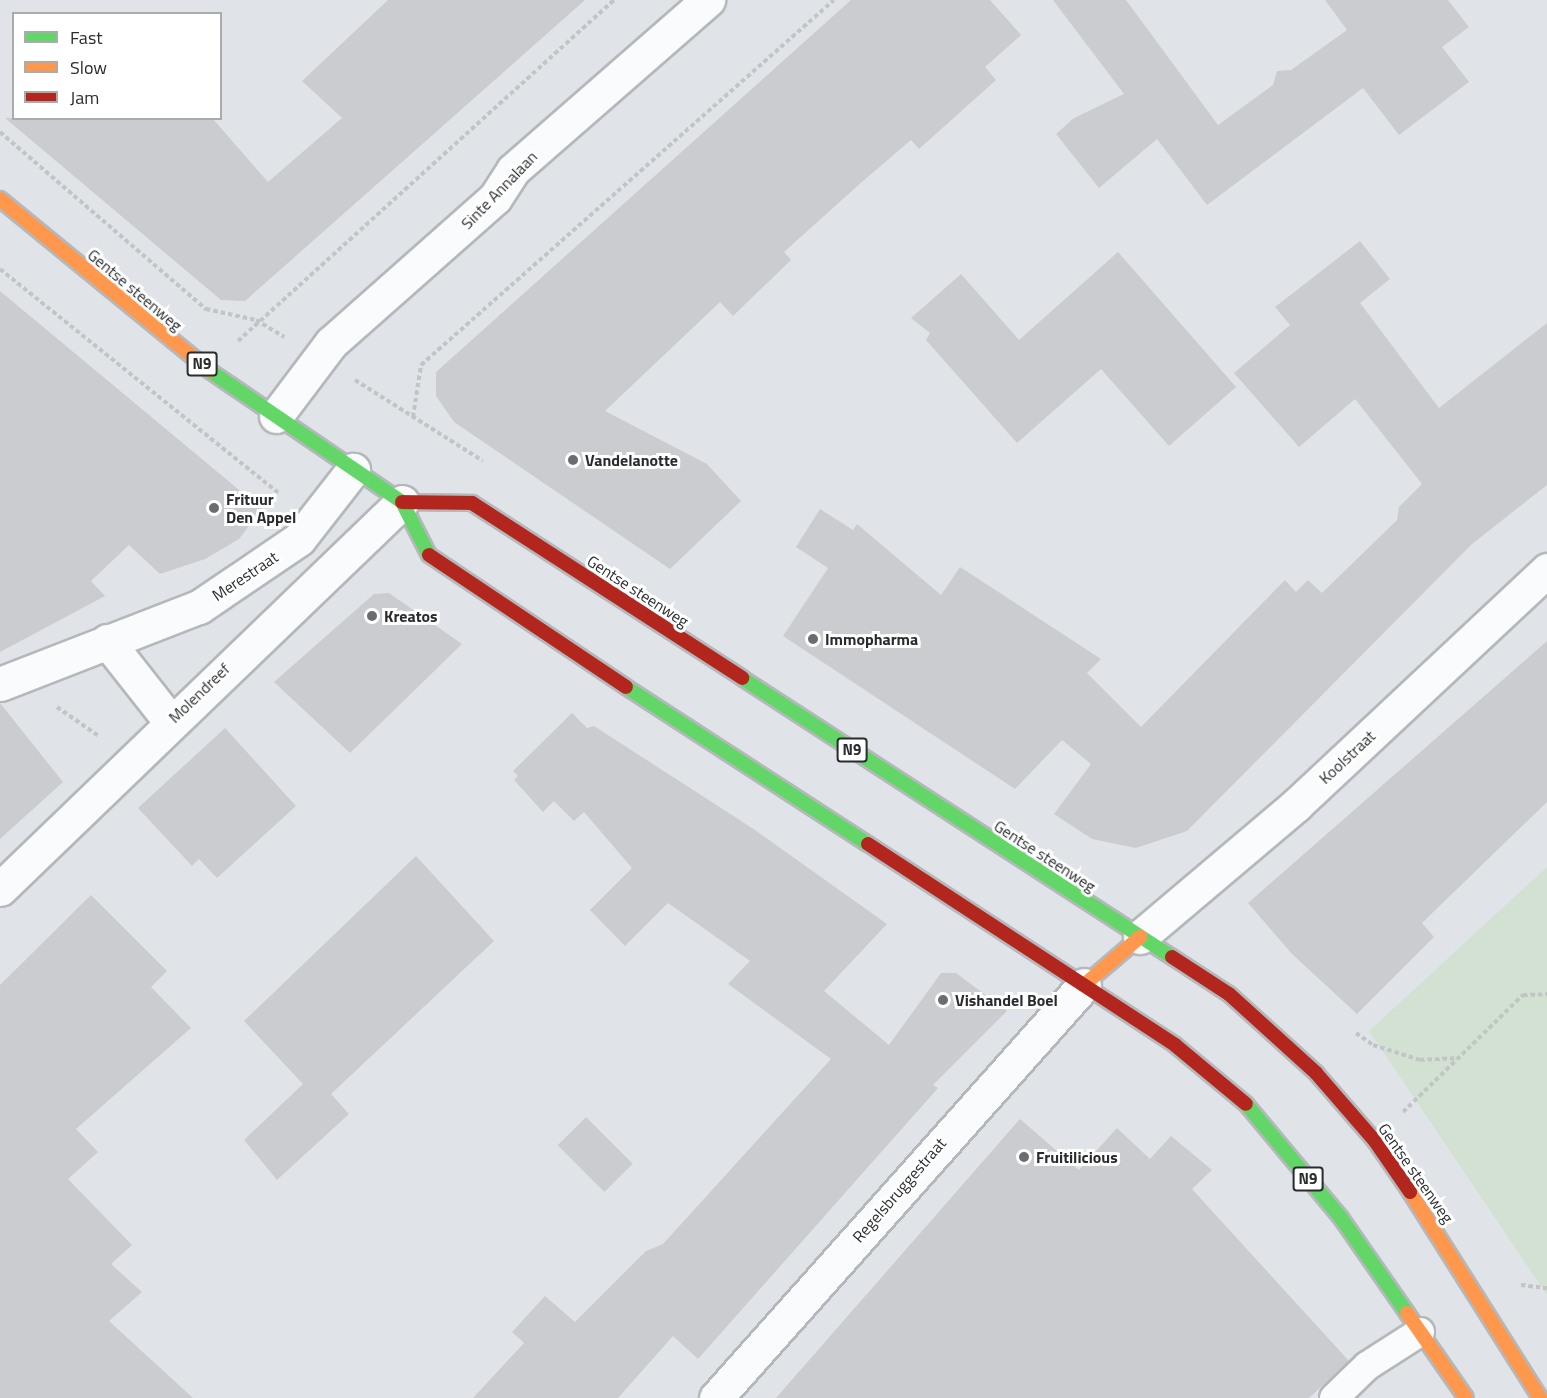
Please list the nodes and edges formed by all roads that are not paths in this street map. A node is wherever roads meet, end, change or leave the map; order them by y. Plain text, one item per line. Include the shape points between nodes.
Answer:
1 (708, 0) edge
2 (0, 199) edge
3 (276, 416) junction
4 (353, 470) junction
5 (402, 502) junction
6 (1547, 570) edge
7 (107, 641) junction
8 (7, 682) edge
9 (170, 722) junction
10 (0, 889) edge
11 (1140, 937) junction
12 (1084, 985) junction
13 (1420, 1332) junction
14 (716, 1398) edge
15 (1334, 1398) edge
16 (1466, 1398) edge
17 (1540, 1398) edge

1 - 3 street, Sinte Annalaan via 513,170 495,198 332,343
2 - 3 main road, Gentse steenweg / N9 via 184,352
3 - 4 main road, Gentse steenweg / N9
4 - 5 main road, Gentse steenweg / N9
4 - 7 street, Merestraat via 299,539 199,607
5 - 9 street, Molendreef
5 - 11 main road, Gentse steenweg / N9 via 472,503
5 - 12 main road, Gentse steenweg / N9 via 432,560
6 - 11 street, Koolstraat via 1296,805
7 - 8 street, Merestraat
7 - 9 street
9 - 10 street, Molendreef via 92,806
11 - 12 main road
11 - 17 main road, Gentse steenweg / N9 via 1229,994 1316,1073 1375,1141 1466,1273
12 - 13 main road, Gentse steenweg / N9 via 1175,1045 1242,1099 1341,1218
12 - 14 street, Regelsbruggestraat
13 - 15 lane via 1366,1366
13 - 16 main road, Gentse steenweg / N9

